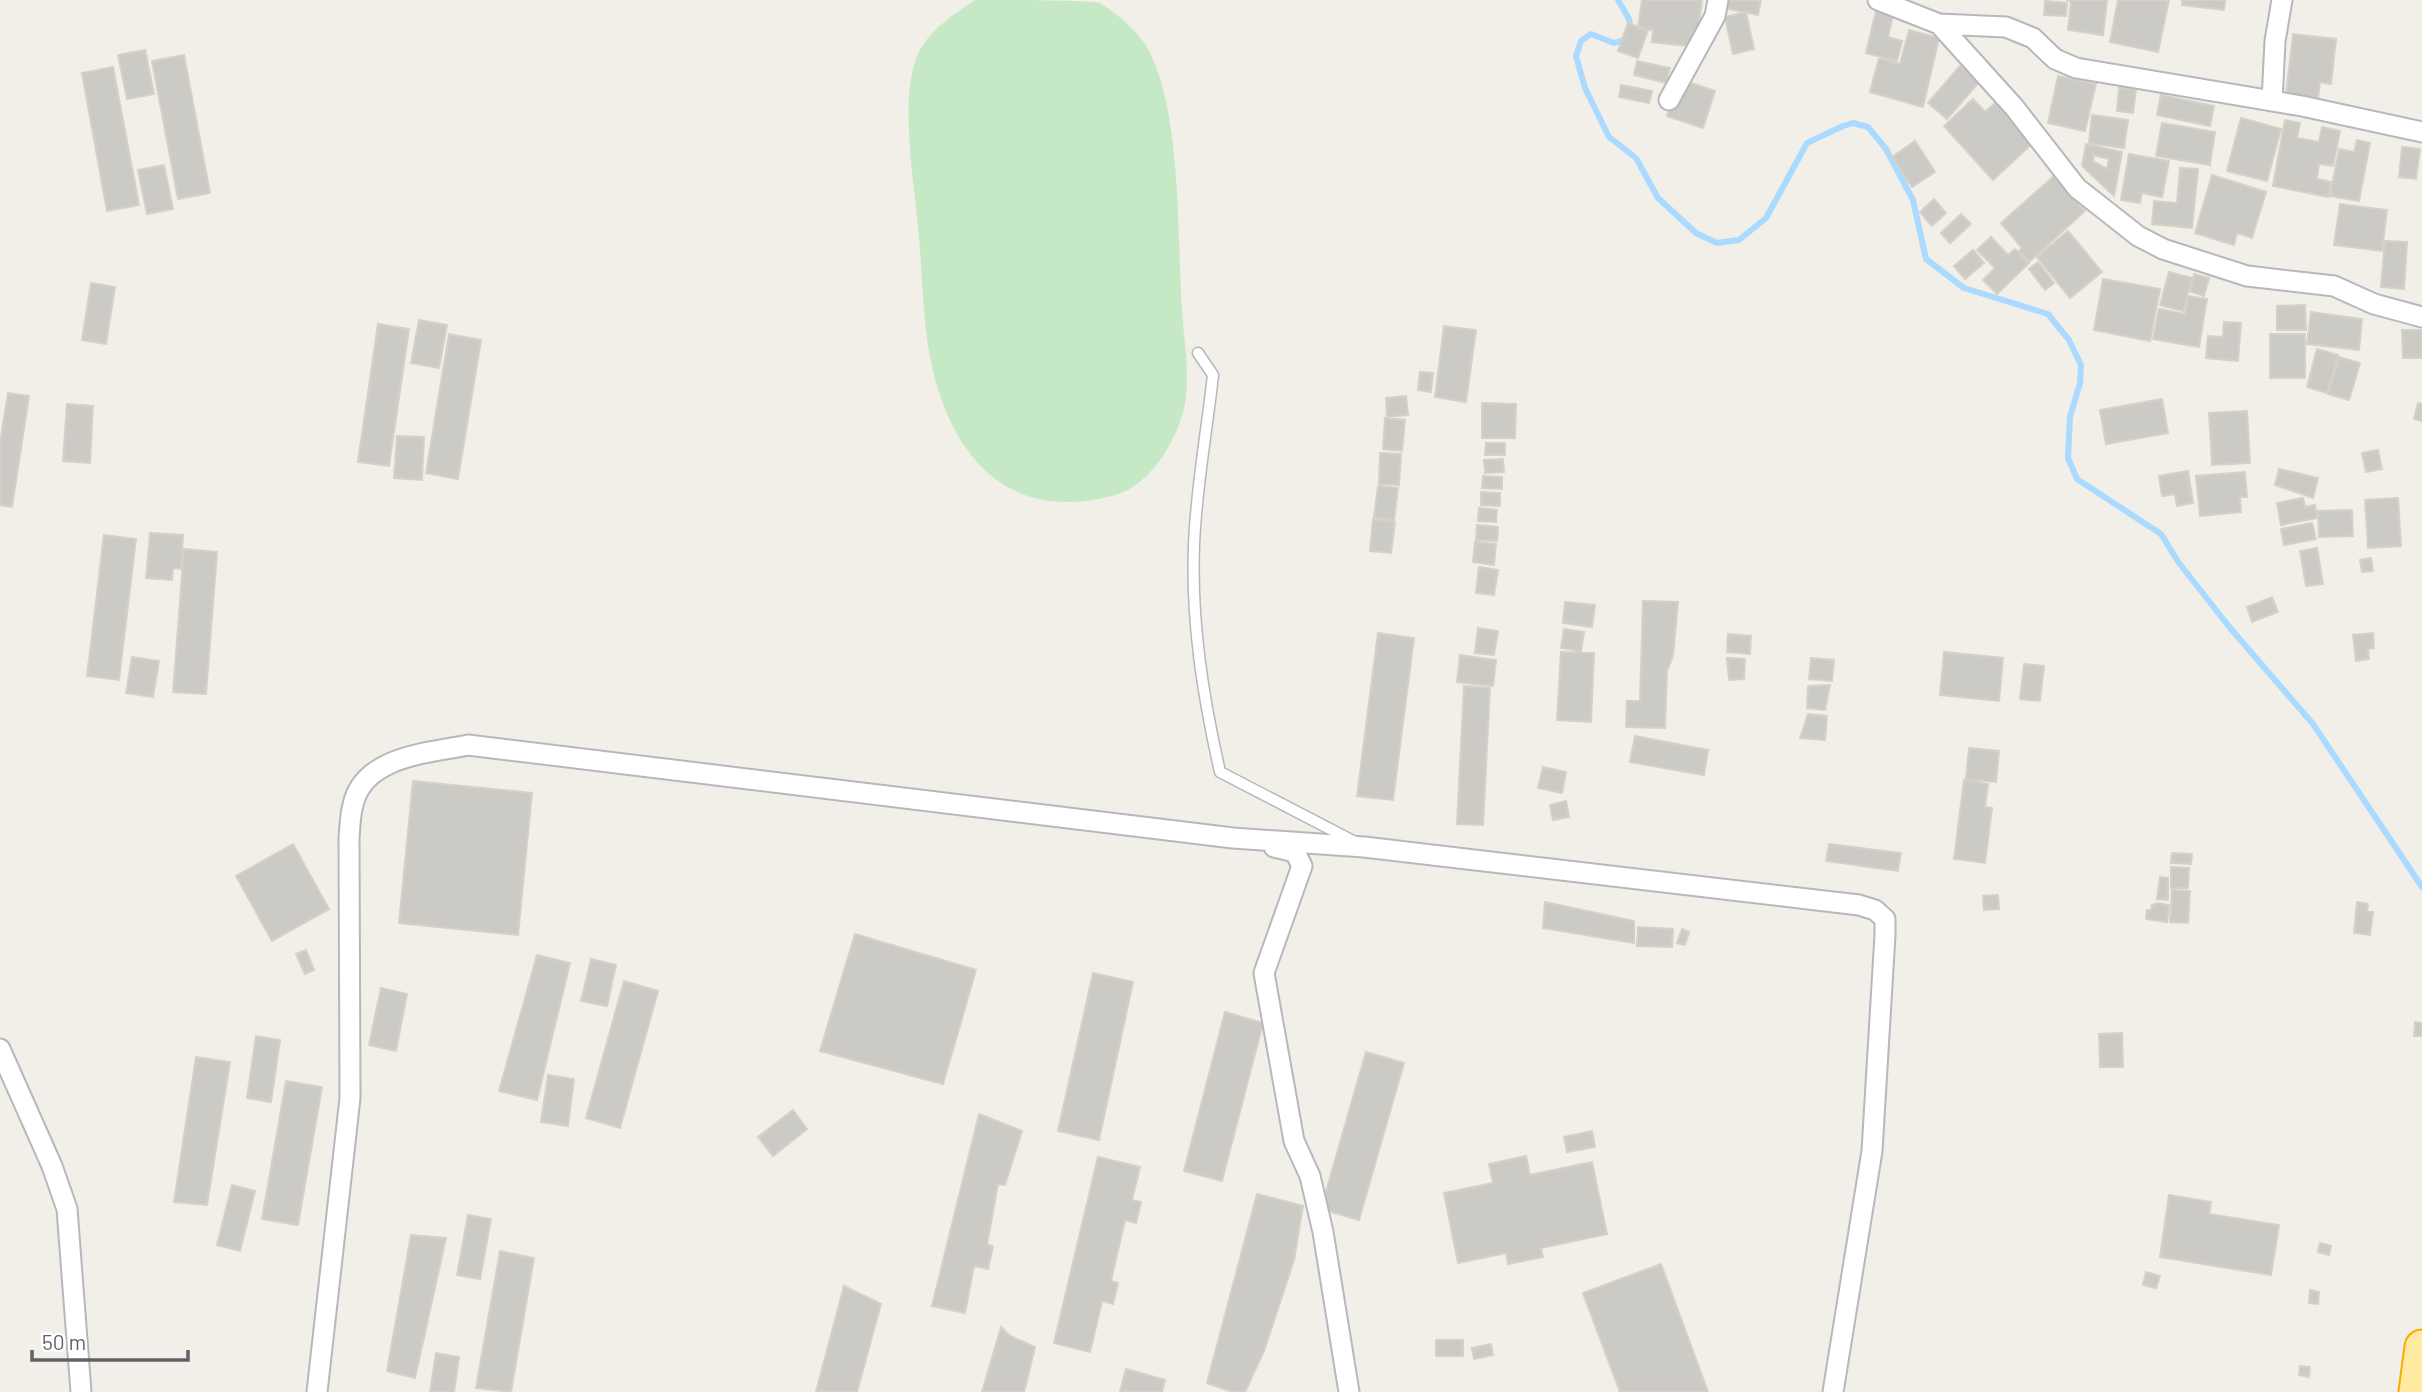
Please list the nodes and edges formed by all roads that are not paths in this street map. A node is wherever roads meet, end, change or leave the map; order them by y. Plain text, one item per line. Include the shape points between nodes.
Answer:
1 (1718, 0) edge
2 (1878, 0) edge
3 (2283, 0) edge
4 (1938, 24) junction
5 (1670, 100) dead end
6 (2273, 101) junction
7 (2422, 132) edge
8 (2422, 317) edge
9 (1198, 353) dead end
10 (1233, 838) junction
11 (1364, 847) junction
12 (0, 1049) edge
13 (2422, 1347) edge
14 (81, 1392) edge
15 (317, 1392) edge
16 (1349, 1392) edge
17 (1833, 1392) edge
18 (2416, 1392) edge

1 - 5 street via 1715,16
2 - 4 street
3 - 6 street
4 - 6 street via 2006,26 2033,37 2055,59 2076,68
4 - 8 street via 2014,107 2077,188 2138,236 2163,249 2247,276 2334,286 2374,304
6 - 7 street
9 - 11 lane via 1213,375 1194,546 1199,659 1220,772
10 - 11 street
10 - 15 street via 468,745 404,758 377,769 359,788 352,815 350,1098
10 - 16 street via 1295,852 1302,866 1264,973 1294,1141 1310,1176 1322,1233
11 - 17 street via 1859,905 1885,919 1872,1151
12 - 14 street via 67,1209
13 - 18 highway

